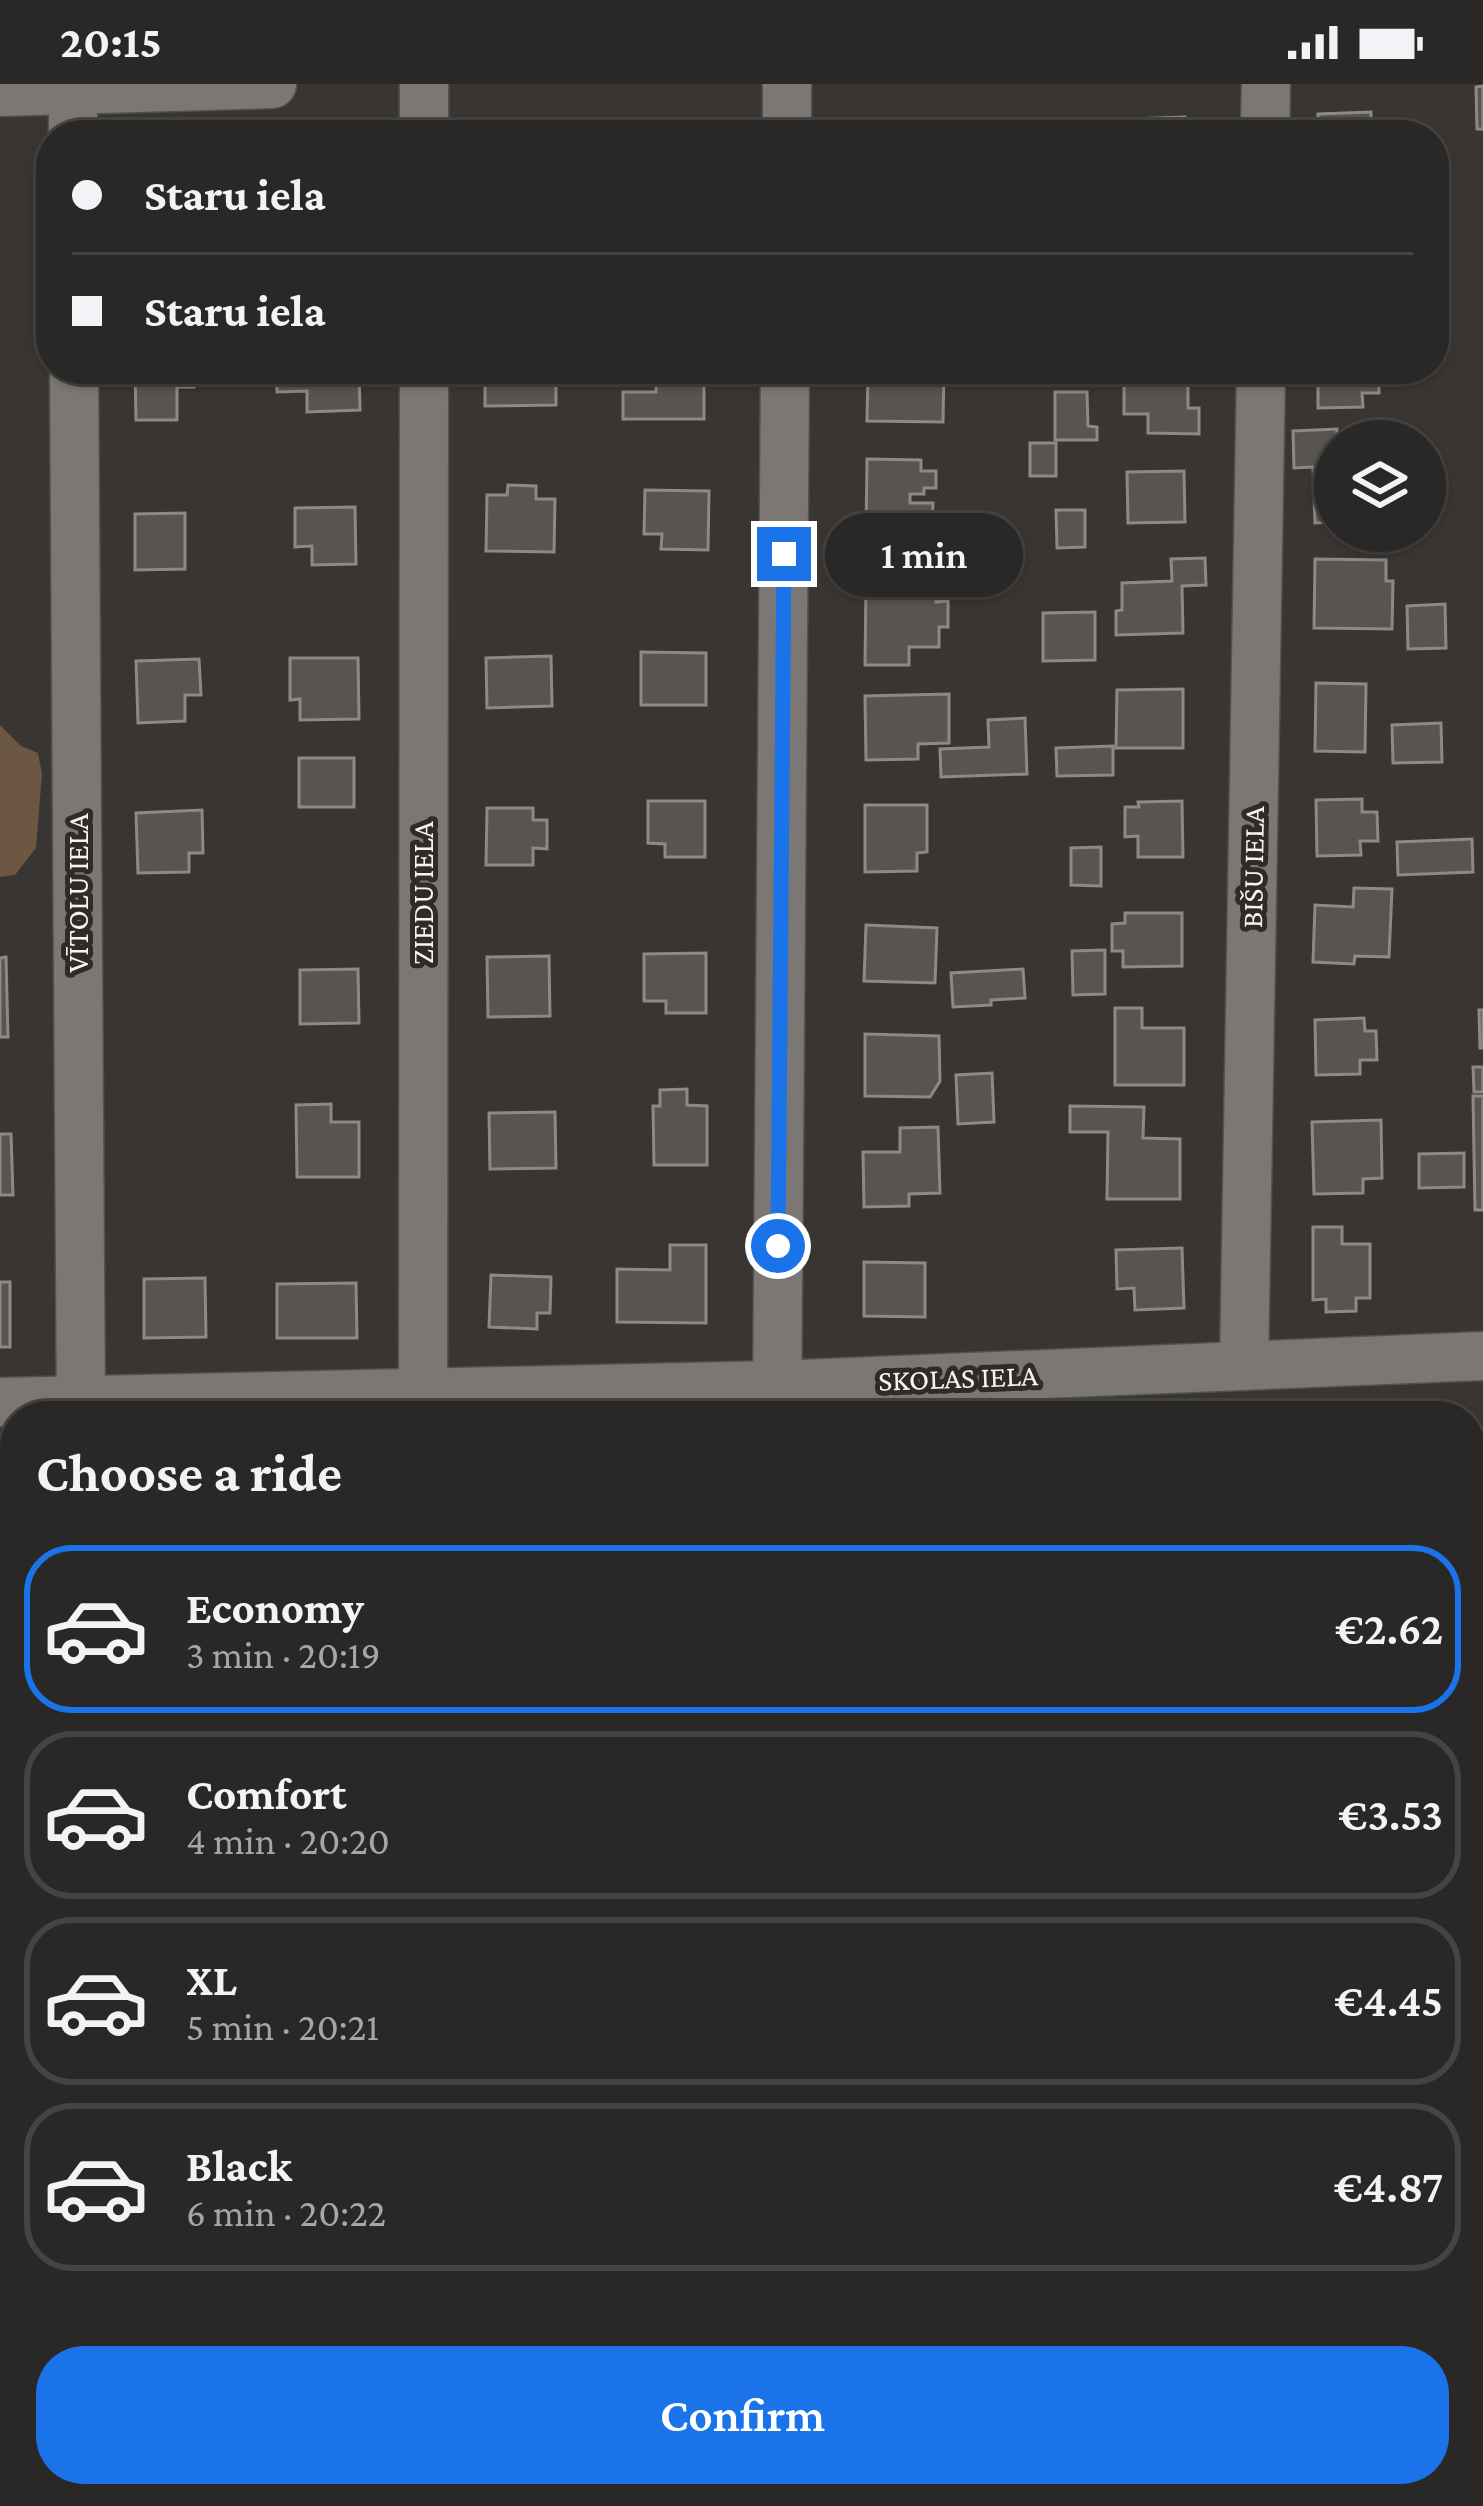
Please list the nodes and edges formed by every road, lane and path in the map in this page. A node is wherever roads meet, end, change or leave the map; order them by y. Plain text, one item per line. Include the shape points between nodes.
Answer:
1 (272, 84) edge
2 (424, 84) edge
3 (787, 84) edge
4 (1266, 84) edge
5 (0, 92) edge
6 (73, 103) edge
7 (424, 120) edge
8 (787, 120) edge
9 (1265, 120) edge
10 (74, 384) edge
11 (424, 384) edge
12 (785, 384) edge
13 (1262, 384) edge
14 (1483, 1356) edge
15 (1244, 1366) junction
16 (81, 1401) edge
17 (423, 1401) edge
18 (777, 1401) edge

1 - 6 street
2 - 7 street
3 - 8 street
4 - 9 street
5 - 6 street
10 - 16 street, VĪTOLU IELA
11 - 17 street, ZIEDU IELA
12 - 18 street
13 - 15 street, BIŠU IELA
14 - 15 street, SKOLAS IELA
15 - 18 street, SKOLAS IELA

